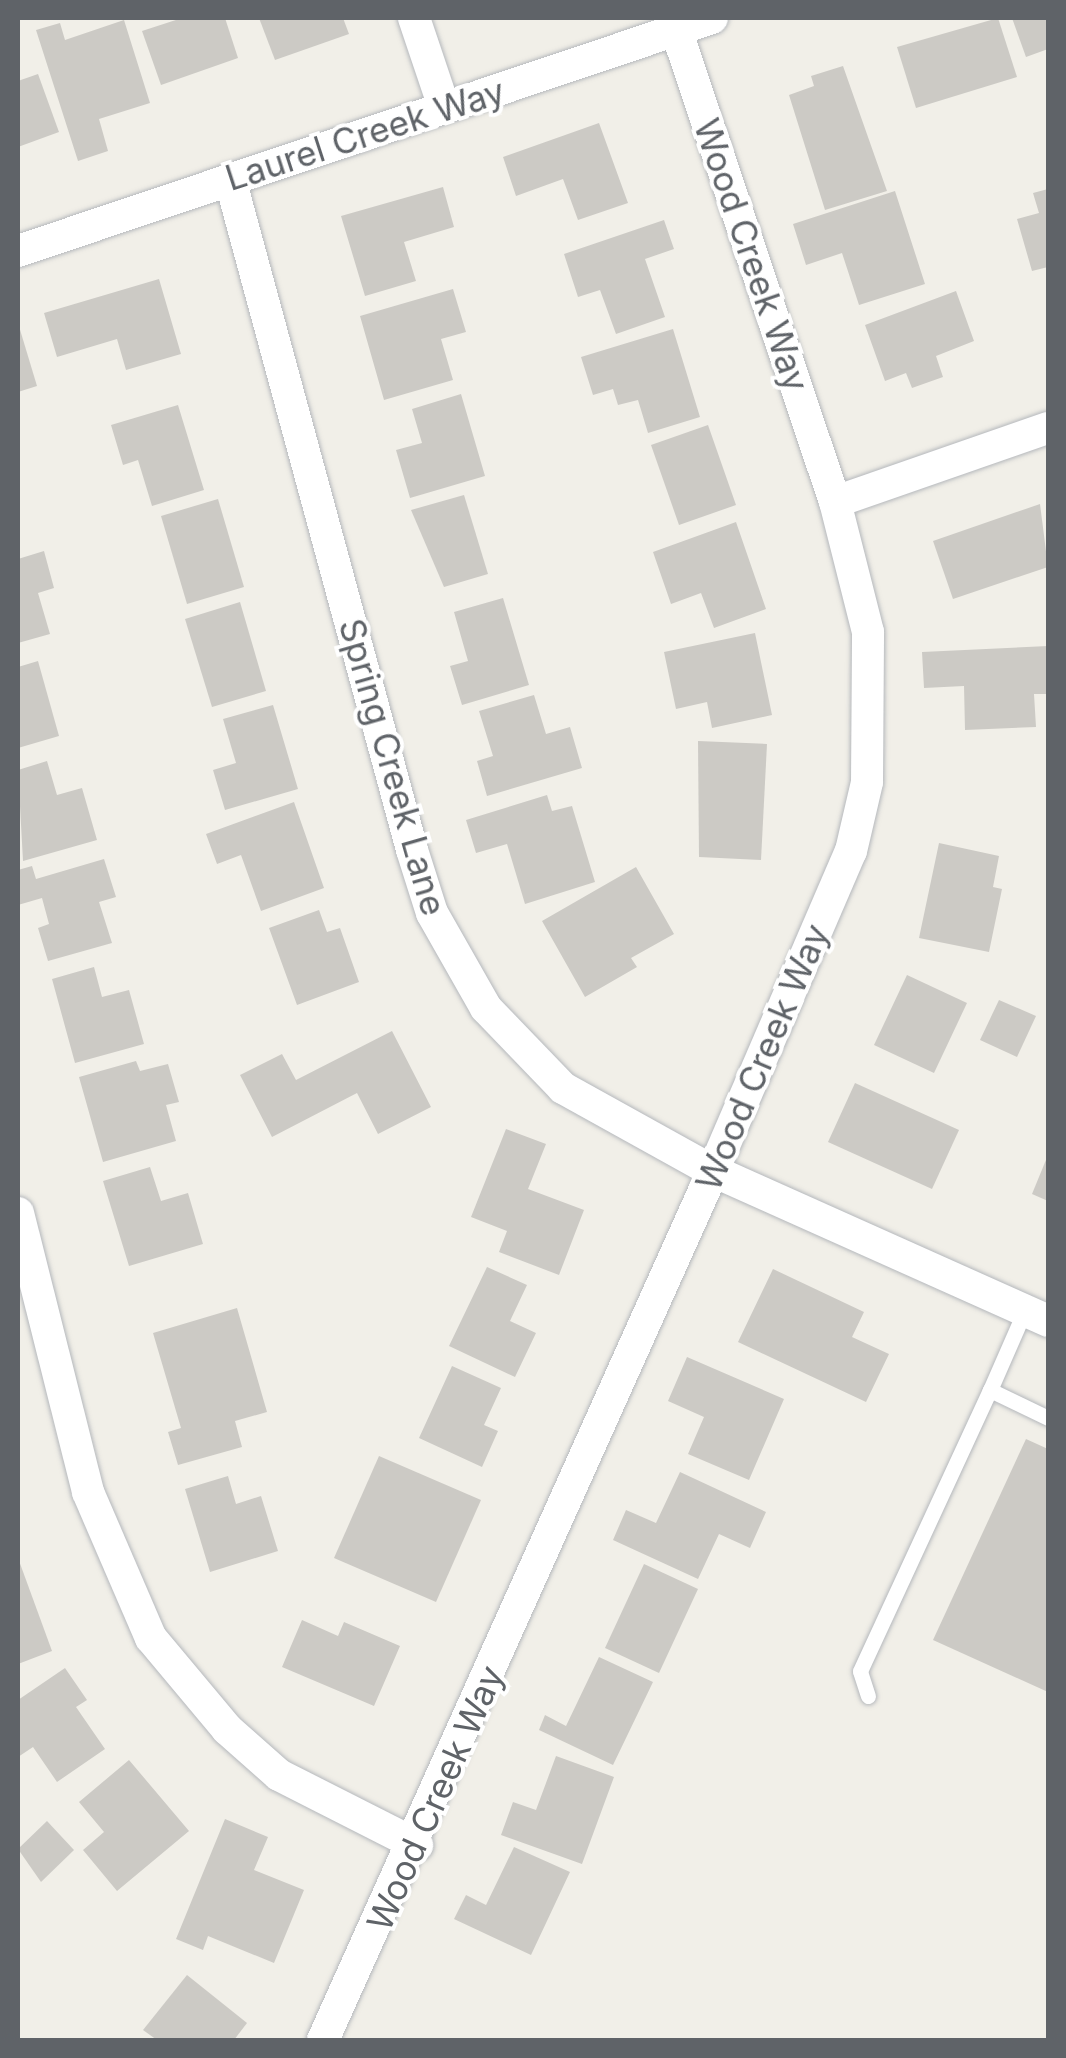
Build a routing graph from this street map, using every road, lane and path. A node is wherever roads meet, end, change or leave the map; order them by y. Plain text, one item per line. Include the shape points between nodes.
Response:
1 (414, 18) edge
2 (712, 18) edge
3 (676, 30) junction
4 (444, 107) junction
5 (230, 179) junction
6 (18, 251) edge
7 (1048, 428) edge
8 (836, 502) junction
9 (713, 1172) junction
10 (18, 1213) edge
11 (1037, 1316) edge
12 (990, 1390) junction
13 (1048, 1418) edge
14 (868, 1696) dead end
15 (417, 1845) junction
16 (323, 2040) edge

1 - 4 street
2 - 3 street, Laurel Creek Way
3 - 4 street, Laurel Creek Way
3 - 8 street, Wood Creek Way
4 - 5 street, Laurel Creek Way
5 - 6 street, Laurel Creek Way
5 - 9 street, Spring Creek Lane via 432,912 486,1008 562,1088
7 - 8 street
8 - 9 street, Wood Creek Way via 868,632 867,782 851,851
9 - 11 street, Spring Creek Lane
9 - 15 street, Wood Creek Way
10 - 15 street via 88,1492 152,1638 227,1729 280,1775
11 - 12 lane
12 - 13 lane
12 - 14 lane via 860,1670
15 - 16 street, Wood Creek Way

